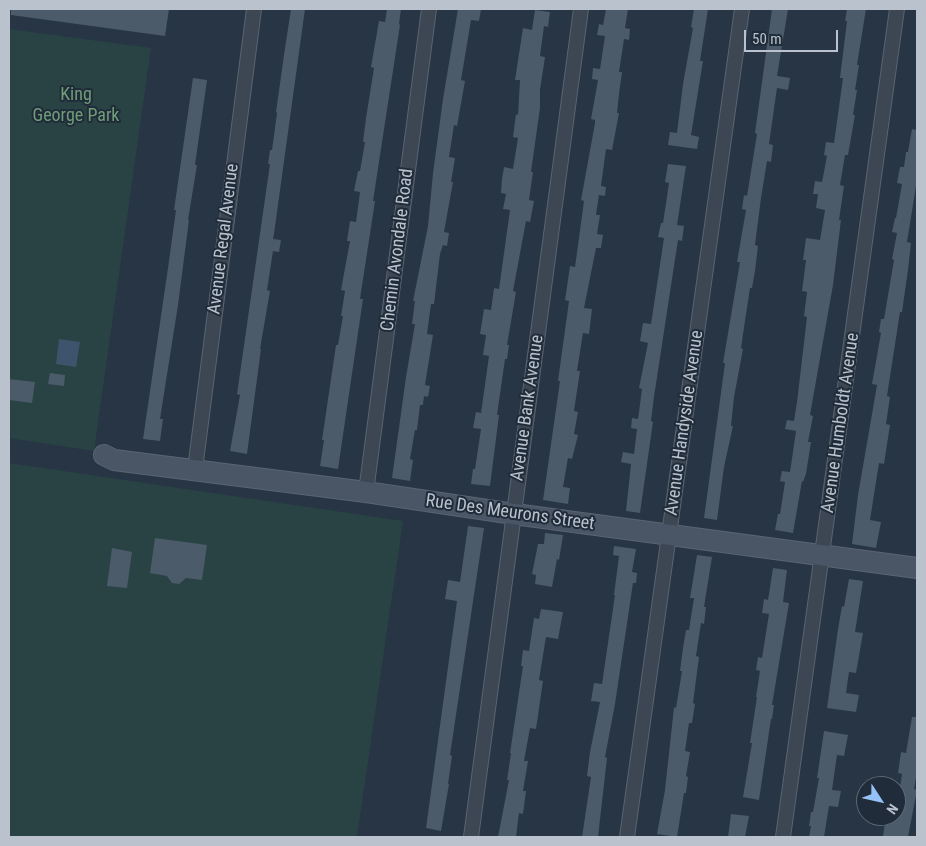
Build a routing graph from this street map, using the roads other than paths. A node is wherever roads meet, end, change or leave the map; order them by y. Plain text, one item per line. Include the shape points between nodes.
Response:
1 (254, 9) edge
2 (429, 9) edge
3 (581, 9) edge
4 (742, 9) edge
5 (897, 9) edge
6 (104, 455) dead end
7 (195, 469) junction
8 (366, 492) junction
9 (514, 514) junction
10 (670, 534) junction
11 (823, 556) junction
12 (917, 568) edge
13 (471, 837) edge
14 (627, 837) edge
15 (783, 837) edge

1 - 7 street, Avenue Regal Avenue
2 - 8 street, Chemin Avondale Road
3 - 9 street, Avenue Bank Avenue
4 - 10 street, Avenue Handyside Avenue
5 - 11 street, Avenue Humboldt Avenue
6 - 7 street, Rue Des Meurons Street via 114,460
7 - 8 street, Rue Des Meurons Street
8 - 9 street, Rue Des Meurons Street
9 - 10 street, Rue Des Meurons Street
9 - 13 street, Avenue Bank Avenue
10 - 11 street, Rue Des Meurons Street
10 - 14 street, Avenue Handyside Avenue
11 - 12 street, Rue Des Meurons Street
11 - 15 street, Avenue Humboldt Avenue

